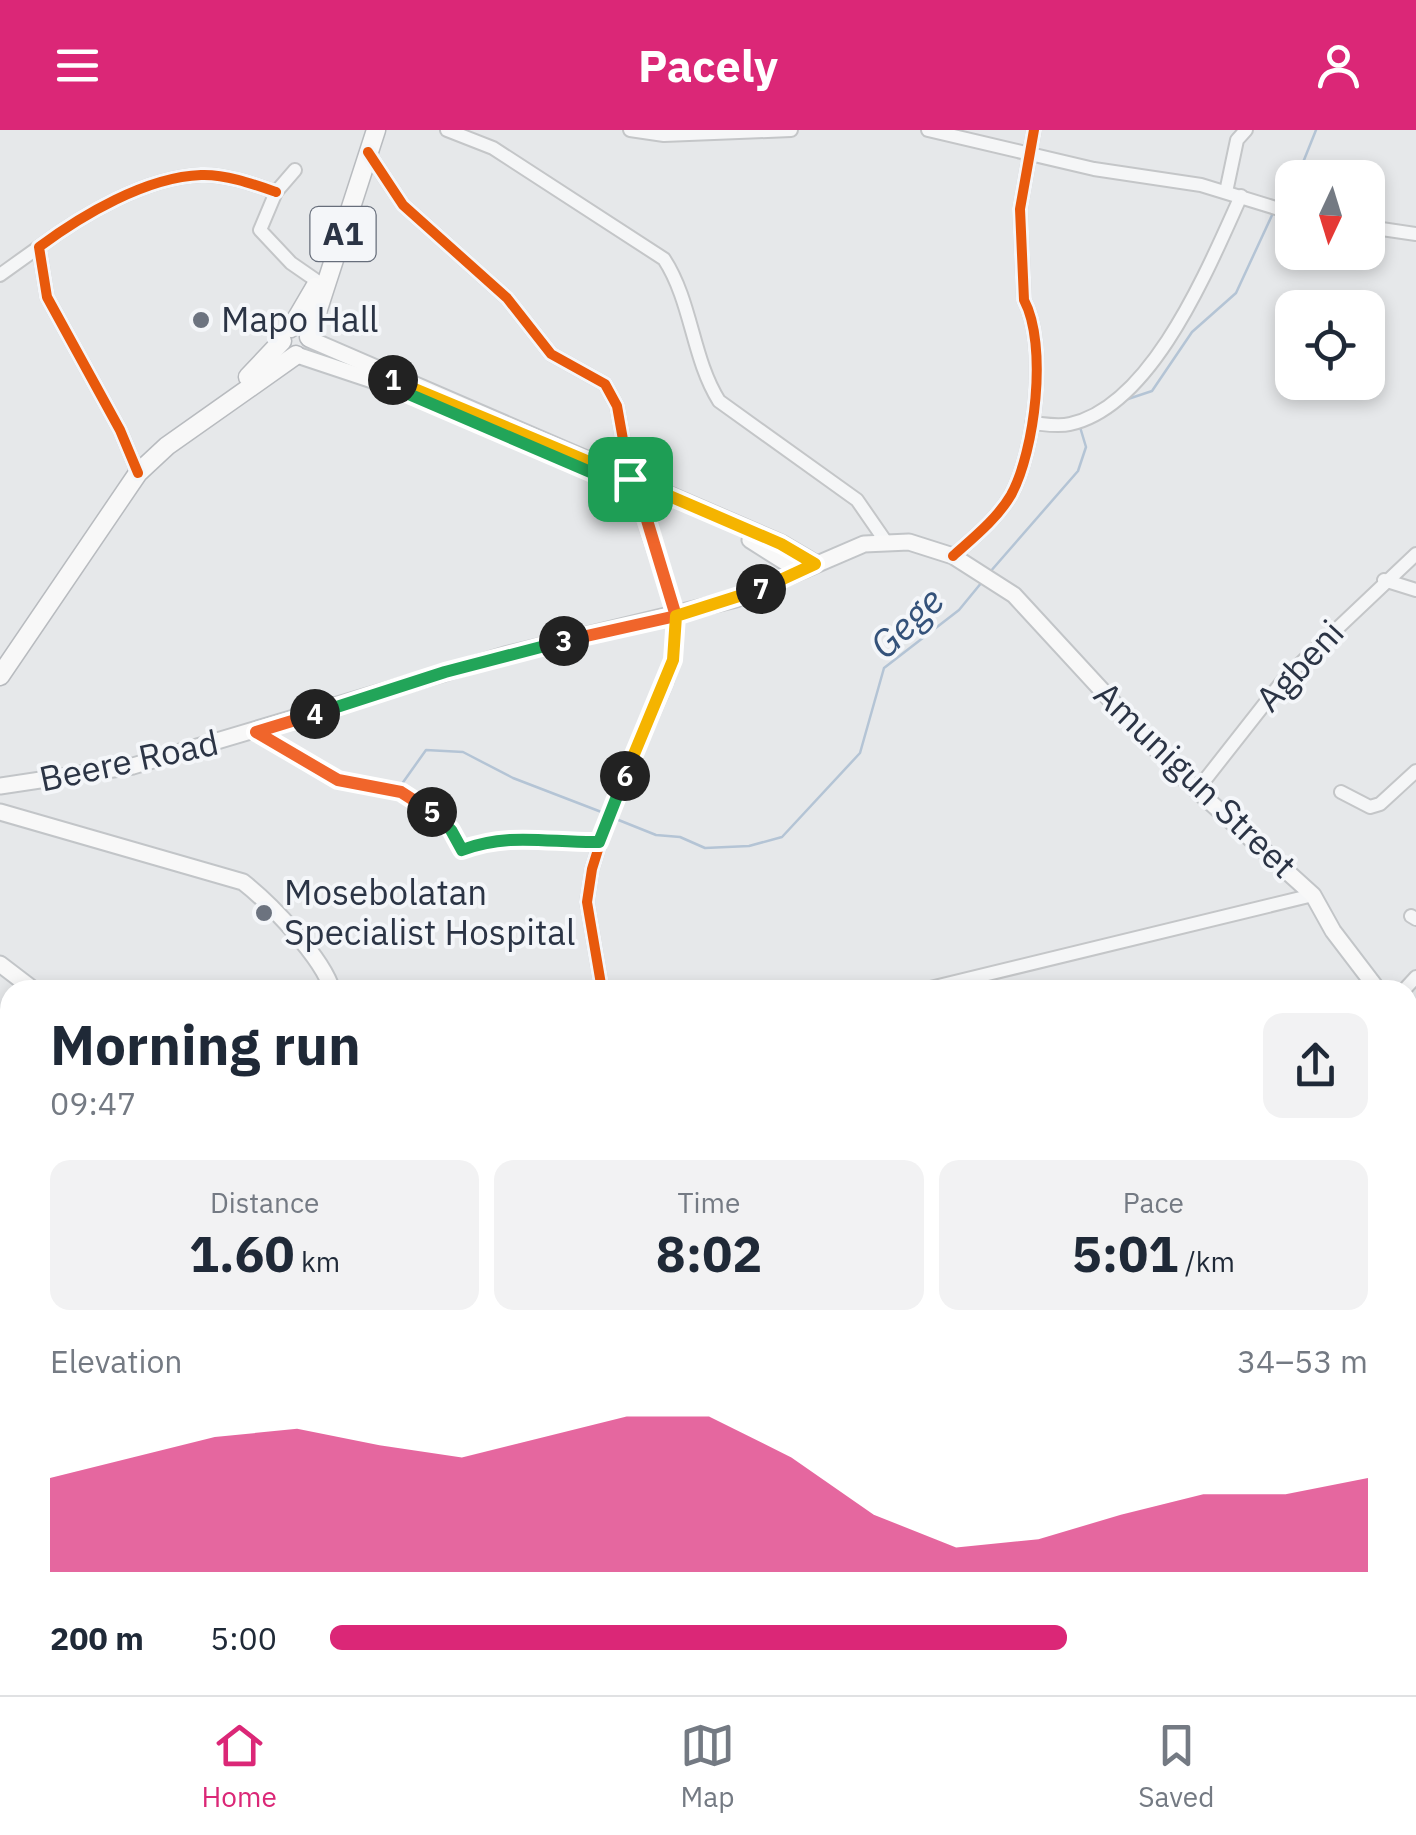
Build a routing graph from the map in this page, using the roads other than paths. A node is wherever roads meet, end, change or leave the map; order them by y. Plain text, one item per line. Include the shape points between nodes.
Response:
1 (368, 130) edge
2 (376, 130) edge
3 (447, 130) edge
4 (490, 130) edge
5 (630, 130) edge
6 (791, 130) edge
7 (928, 130) edge
8 (1034, 130) edge
9 (1246, 130) edge
10 (493, 148) junction
11 (368, 152) junction
12 (1031, 156) junction
13 (295, 170) dead end
14 (276, 192) junction
15 (1226, 192) junction
16 (1241, 196) junction
17 (1275, 208) edge
18 (1385, 229) edge
19 (1416, 234) edge
20 (39, 246) junction
21 (0, 275) edge
22 (317, 281) junction
23 (298, 336) junction
24 (296, 355) junction
25 (392, 382) junction
26 (1032, 423) junction
27 (135, 468) junction
28 (633, 485) junction
29 (886, 542) junction
30 (1416, 554) edge
31 (953, 556) junction
32 (815, 564) junction
33 (799, 571) junction
34 (1384, 580) junction
35 (997, 584) joint
36 (1416, 590) edge
37 (676, 616) junction
38 (24, 635) junction
39 (0, 662) edge
40 (0, 676) edge
41 (256, 732) junction
42 (1416, 771) edge
43 (0, 786) edge
44 (1198, 790) junction
45 (1341, 792) dead end
46 (0, 812) edge
47 (600, 838) junction
48 (1313, 895) junction
49 (328, 980) edge
50 (600, 980) edge
51 (970, 980) edge
52 (1370, 980) edge

1 - 22 highway, A1
2 - 11 highway, A1
3 - 10 street
4 - 10 street
5 - 6 street
7 - 12 street
8 - 12 street
9 - 15 street via 1237,140
10 - 29 street via 664,259 718,402 857,500
11 - 23 highway, A1
11 - 28 street via 403,205 506,298 552,354 605,384 617,406
12 - 15 street
12 - 26 street via 1020,210 1024,300 1036,366
13 - 14 street
14 - 20 street via 220,176 172,179 91,214
14 - 22 street via 260,230
15 - 16 street
16 - 17 street
16 - 26 street via 1186,308 1134,384 1079,422
18 - 19 street
20 - 21 street
20 - 27 street via 47,297
22 - 23 highway, A1
23 - 24 highway via 287,352
23 - 25 main road
23 - 27 highway, A1 via 164,434
24 - 25 main road
24 - 27 highway, A1
25 - 28 main road
26 - 31 street via 1010,498
27 - 38 highway, A1
28 - 32 main road
28 - 33 main road
28 - 37 street
29 - 31 main road, Beere Road
29 - 32 main road, Beere Road
30 - 34 street, Agbeni
31 - 35 main road, Beere Road
32 - 33 main road, Beere Road
33 - 37 main road, Beere Road
34 - 36 street
34 - 44 street, Agbeni via 1284,678
35 - 44 main road, Amunigun Street
37 - 41 main road, Beere Road via 505,655
37 - 47 street via 666,684
38 - 39 highway, A1
38 - 40 highway, A1
41 - 43 main road, Beere Road via 133,766
41 - 47 street via 338,780 417,800 443,820 462,850 530,836 557,842
42 - 45 street via 1370,807
44 - 48 main road, Amunigun Street
46 - 49 main road via 243,882 274,908
47 - 50 street via 587,902
48 - 51 street
48 - 52 main road, Amunigun Street

